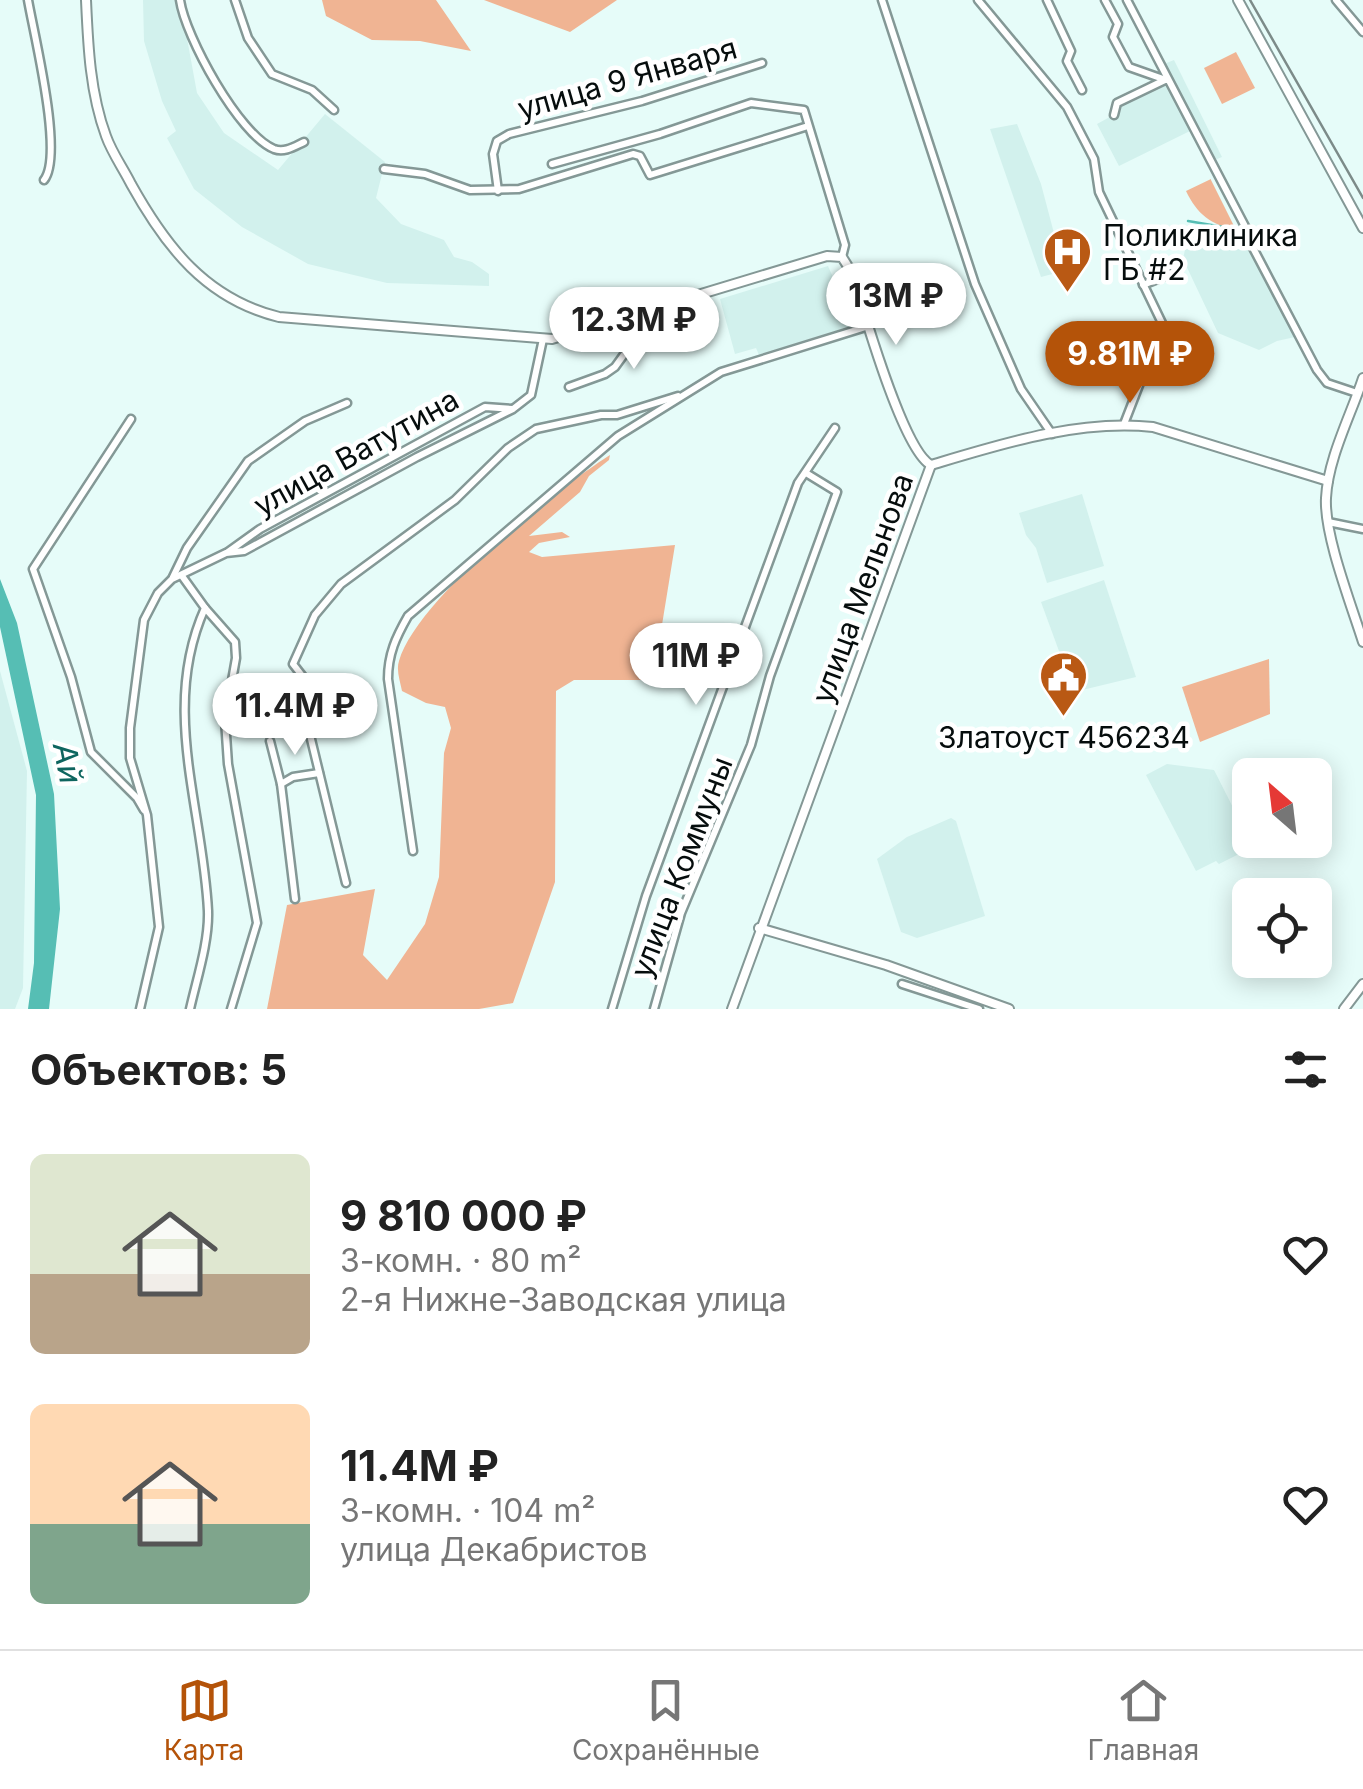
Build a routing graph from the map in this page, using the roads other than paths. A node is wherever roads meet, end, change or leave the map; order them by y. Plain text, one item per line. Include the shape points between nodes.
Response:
1 (28, 0) edge
2 (86, 0) edge
3 (180, 0) edge
4 (235, 0) edge
5 (882, 0) edge
6 (978, 0) edge
7 (1047, 0) edge
8 (1105, 0) edge
9 (1127, 0) edge
10 (1238, 0) edge
11 (1336, 0) edge
12 (1363, 32) edge
13 (762, 63) dead end
14 (1167, 80) junction
15 (1082, 90) dead end
16 (334, 110) dead end
17 (1114, 115) dead end
18 (808, 126) junction
19 (304, 142) dead end
20 (552, 164) dead end
21 (384, 169) dead end
22 (44, 180) dead end
23 (498, 190) junction
24 (1363, 228) edge
25 (842, 257) junction
26 (1173, 272) dead end
27 (1142, 285) junction
28 (657, 309) junction
29 (869, 326) junction
30 (544, 339) junction
31 (1361, 385) edge
32 (569, 387) dead end
33 (692, 392) junction
34 (347, 403) dead end
35 (513, 409) junction
36 (131, 419) dead end
37 (1124, 424) junction
38 (835, 428) dead end
39 (1052, 434) junction
40 (930, 465) junction
41 (806, 473) junction
42 (1328, 481) junction
43 (1328, 522) junction
44 (1363, 529) edge
45 (226, 553) junction
46 (182, 576) junction
47 (172, 579) junction
48 (205, 608) junction
49 (1363, 642) edge
50 (270, 741) dead end
51 (319, 773) junction
52 (281, 784) junction
53 (147, 815) junction
54 (413, 851) dead end
55 (346, 883) dead end
56 (295, 899) dead end
57 (759, 928) junction
58 (902, 984) dead end
59 (1363, 984) edge
60 (140, 1009) edge
61 (190, 1009) edge
62 (232, 1009) edge
63 (612, 1009) edge
64 (654, 1009) edge
65 (732, 1009) edge
66 (979, 1009) edge
67 (1009, 1009) edge
68 (1344, 1009) edge

1 - 22 street via 48,110 51,166
2 - 30 main road via 90,67 110,145 168,244 224,296 280,318
3 - 19 street via 216,88 258,138 285,150
4 - 16 street via 248,38 272,74 312,90
5 - 39 street via 975,284 1021,390
6 - 27 street via 1068,107
7 - 15 street
8 - 14 street via 1128,67
9 - 14 street
10 - 24 main road
11 - 12 street
13 - 23 street, улица 9 Января via 509,134 493,154
14 - 17 street via 1117,104
14 - 31 street via 1305,350 1327,383
18 - 20 street via 804,110 751,103
18 - 23 street via 650,175 633,154 519,190
18 - 25 street via 846,244
21 - 23 street via 470,190
25 - 28 main road via 826,256
25 - 29 main road
26 - 27 street
27 - 37 street via 1174,348 1144,370
28 - 30 main road
28 - 32 street via 616,367
29 - 33 street via 721,372
29 - 40 main road via 913,448
30 - 35 street via 531,395
31 - 42 main road
33 - 51 street via 617,415 536,429 455,500 341,584 316,615 293,664 307,682
33 - 54 street via 618,436 408,616 388,660 388,679
34 - 47 street via 248,461
35 - 45 street, улица Ватутина via 244,552
35 - 45 street, улица Ватутина via 485,407
36 - 53 street via 33,569 90,752
37 - 39 main road
37 - 42 main road
38 - 41 street
39 - 40 main road
40 - 57 main road, улица Мельнова
41 - 63 street via 646,896
41 - 64 street, улица Коммуны via 837,492 751,745 681,913
42 - 43 main road
43 - 44 street
43 - 49 main road
45 - 46 street, улица Ватутина
46 - 47 street, улица Ватутина
46 - 48 street
47 - 53 street via 144,620 130,728 130,758
48 - 61 street via 187,658 184,692 185,749 208,916
48 - 62 street via 234,642 225,720 228,764 256,923
50 - 52 street
51 - 52 street
51 - 55 street
52 - 56 street
53 - 60 street via 159,928
57 - 65 main road, улица Мельнова
57 - 67 main road
58 - 66 street
59 - 68 main road

